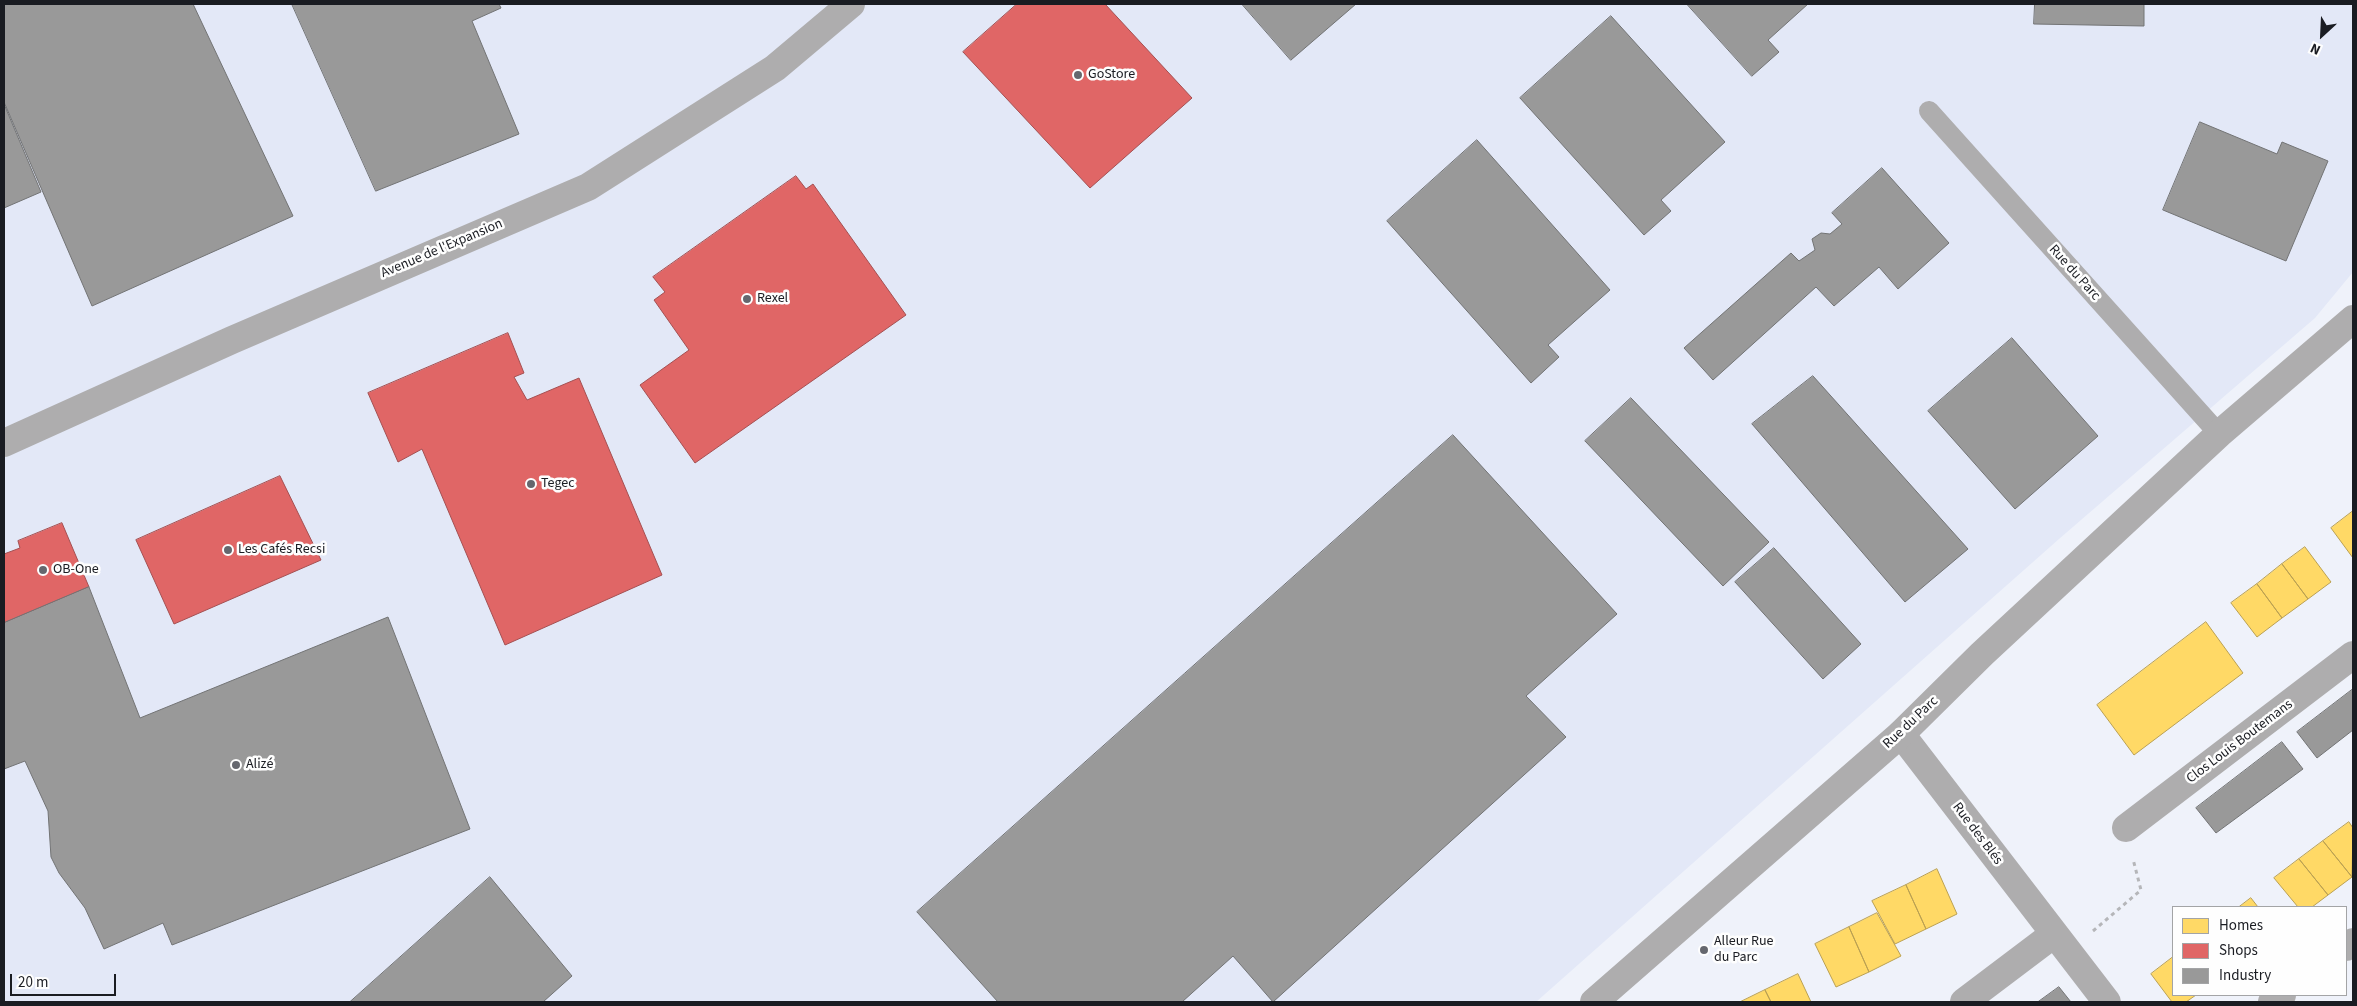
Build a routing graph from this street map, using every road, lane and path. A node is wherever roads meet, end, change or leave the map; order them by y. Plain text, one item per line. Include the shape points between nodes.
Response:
1 (851, 4) edge
2 (1929, 111) dead end
3 (2353, 319) edge
4 (2219, 434) junction
5 (4, 443) edge
6 (2353, 655) edge
7 (1901, 734) junction
8 (2126, 828) joint
9 (2061, 943) junction
10 (1594, 1002) edge
11 (1964, 1002) edge
12 (2107, 1002) edge

1 - 5 street, Avenue de l'Expansion via 775,68 588,187 232,340
2 - 4 lane, Rue du Parc
3 - 4 street, Rue du Parc
4 - 7 street, Rue du Parc via 1982,654
6 - 8 street, Clos Louis Boutemans
7 - 9 street, Rue des Blés
7 - 10 street, Rue du Parc
8 - 9 path via 2140,890
9 - 11 street
9 - 12 street, Rue des Blés

